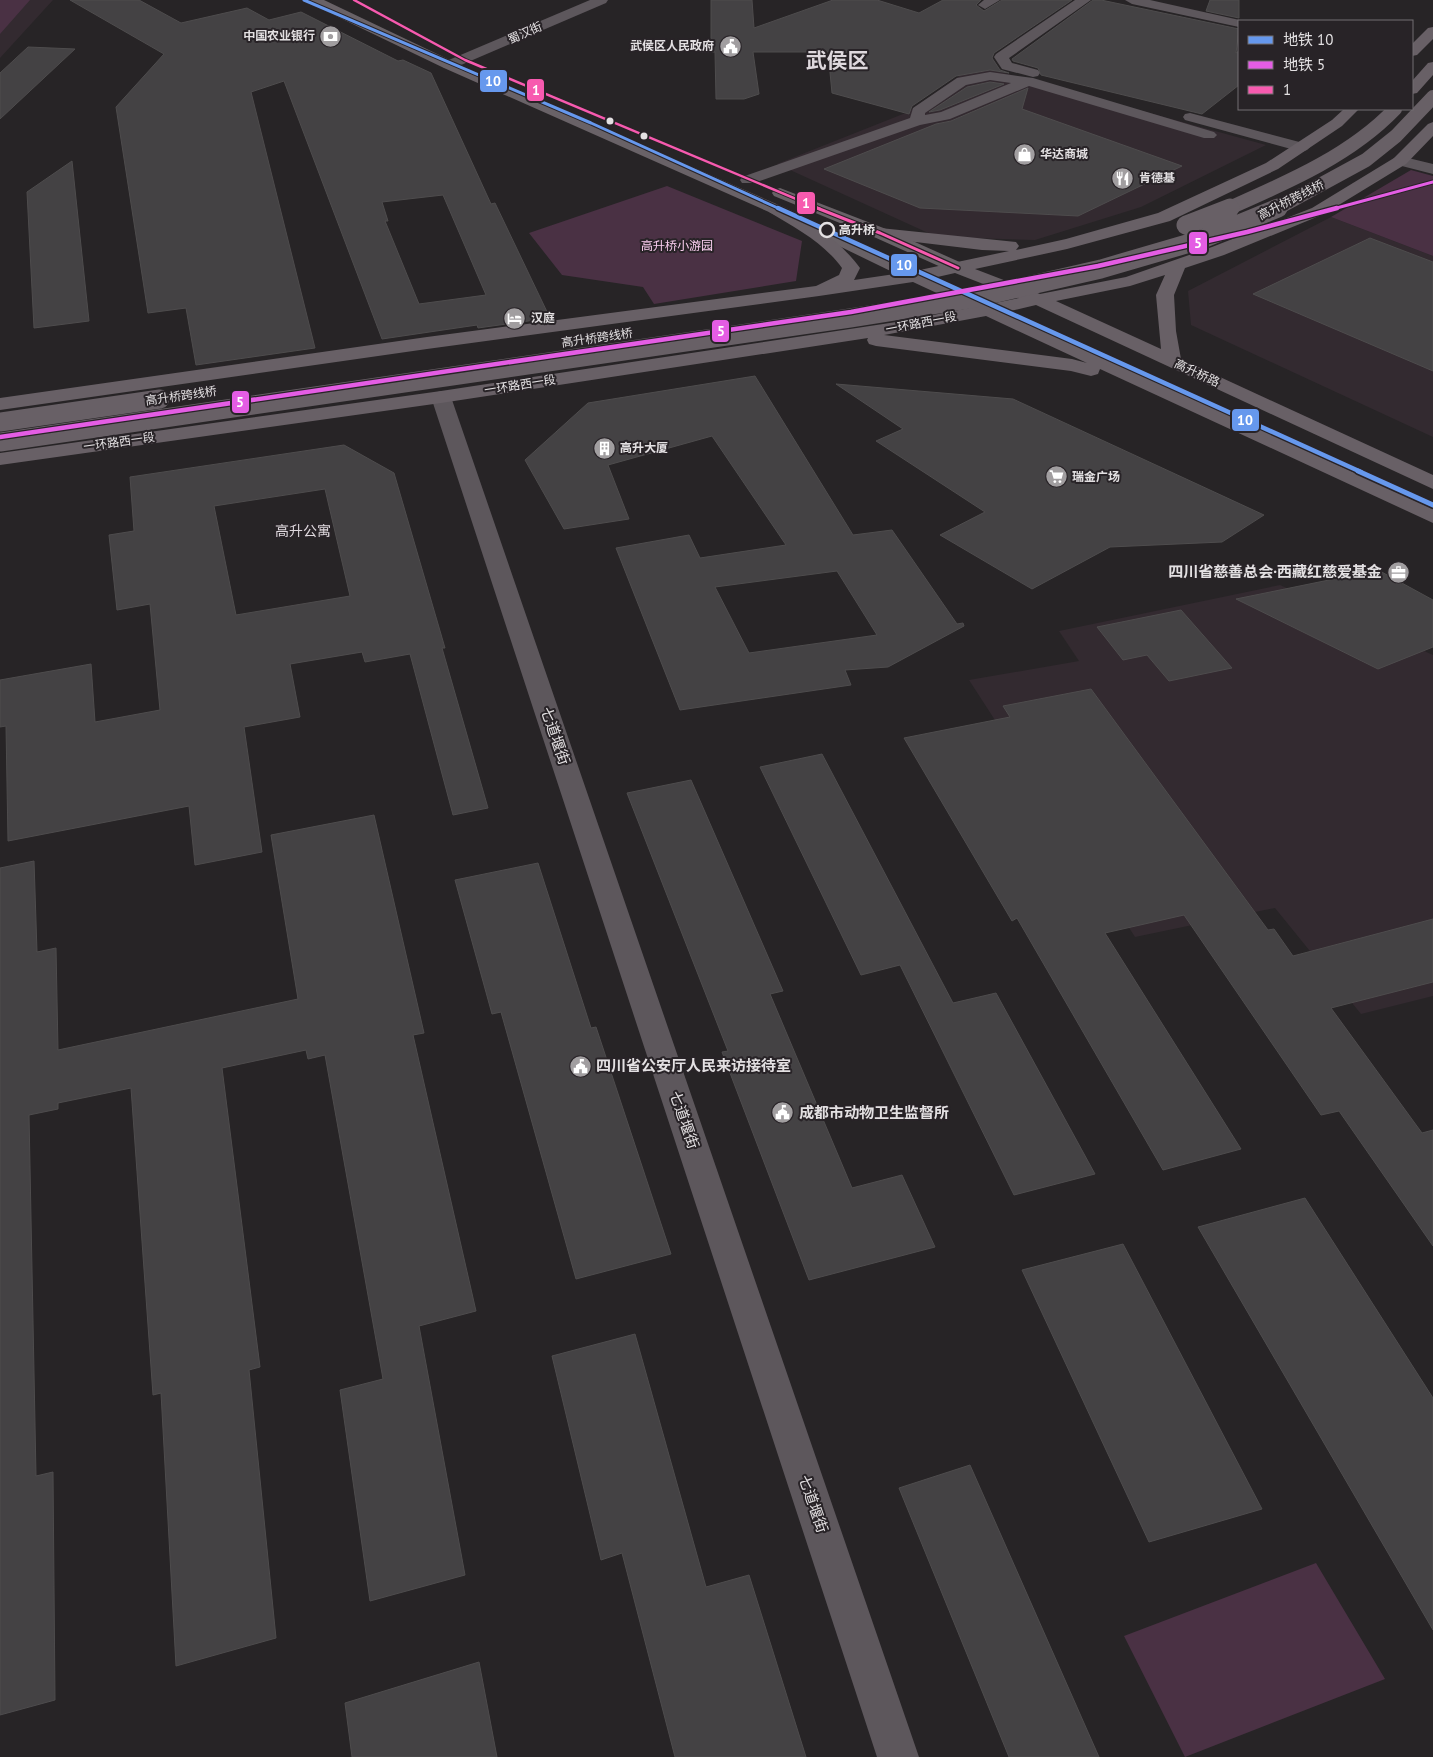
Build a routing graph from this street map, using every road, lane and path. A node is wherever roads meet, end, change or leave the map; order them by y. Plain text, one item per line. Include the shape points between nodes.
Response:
1 (314, 0) edge
2 (354, 0) edge
3 (601, 0) edge
4 (1084, 0) edge
5 (1132, 0) edge
6 (1163, 0) edge
7 (1173, 0) edge
8 (1238, 23) edge
9 (1433, 31) edge
10 (1413, 51) edge
11 (465, 60) junction
12 (449, 65) junction
13 (1433, 66) edge
14 (1028, 81) junction
15 (1413, 89) edge
16 (1433, 97) edge
17 (1351, 110) edge
18 (1394, 110) edge
19 (917, 121) junction
20 (1433, 127) edge
21 (1208, 135) dead end
22 (1302, 147) junction
23 (1400, 161) junction
24 (1433, 169) edge
25 (748, 180) junction
26 (775, 209) junction
27 (880, 233) junction
28 (1067, 244) junction
29 (1178, 265) junction
30 (958, 268) junction
31 (915, 276) junction
32 (819, 291) junction
33 (1039, 300) junction
34 (985, 310) junction
35 (847, 336) junction
36 (1172, 362) junction
37 (1145, 383) junction
38 (441, 397) junction
39 (0, 404) edge
40 (0, 422) edge
41 (0, 442) edge
42 (0, 459) edge
43 (1433, 483) edge
44 (1433, 517) edge
45 (898, 1757) edge

1 - 12 main road
2 - 11 main road
3 - 11 street, 蜀汉街
4 - 22 street via 1001,57 1007,66
5 - 8 street
6 - 7 street
9 - 10 main road
11 - 12 street, 蜀汉街
11 - 25 main road
12 - 26 main road
13 - 15 main road
14 - 19 street via 945,116
14 - 19 street via 990,76 962,82 918,111
14 - 21 street
16 - 41 main road, 高升桥跨线桥, bridge via 1396,136 1366,160 1274,210 1200,240 1101,269 974,298 850,318
17 - 22 main road
18 - 40 main road, 高升桥跨线桥, bridge via 1341,154 1253,198 1213,216 1083,258 953,287 795,313
19 - 25 street
20 - 23 main road, 一环路西一段
22 - 28 main road via 1272,166 1164,217
23 - 24 street
23 - 29 main road, 一环路西一段 via 1318,211
25 - 27 main road
26 - 31 main road
26 - 32 main road via 820,236 842,255 850,268 847,278
27 - 28 main road via 982,245
27 - 30 main road
28 - 30 main road
29 - 33 main road, 一环路西一段 via 1130,281
29 - 36 main road via 1165,295 1166,331
30 - 31 main road
30 - 33 main road, 高升桥路
31 - 32 main road
31 - 34 main road
32 - 39 main road
33 - 34 main road, 一环路西一段
33 - 36 main road, 高升桥路
34 - 35 main road, 一环路西一段
34 - 37 main road
35 - 37 main road via 1072,365
35 - 38 main road, 一环路西一段
36 - 43 main road, 高升桥路
37 - 44 main road
38 - 42 main road, 一环路西一段
38 - 45 street, 七道堰街

